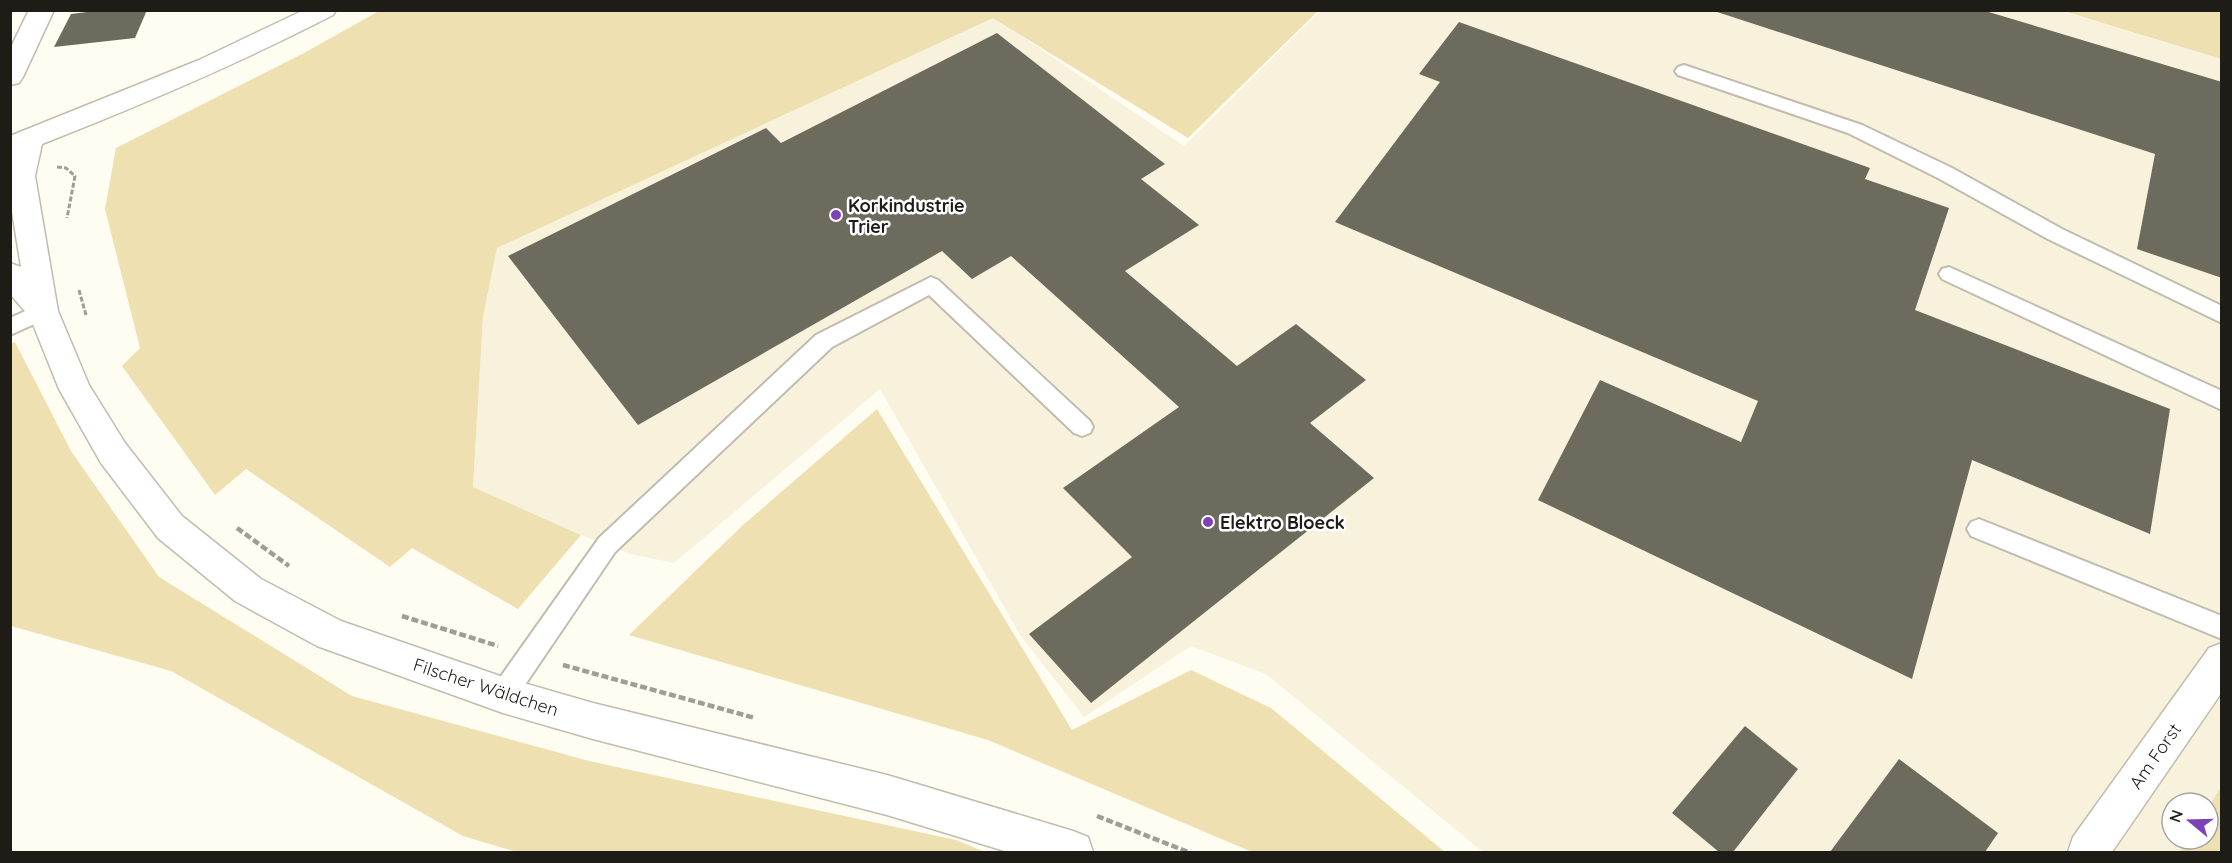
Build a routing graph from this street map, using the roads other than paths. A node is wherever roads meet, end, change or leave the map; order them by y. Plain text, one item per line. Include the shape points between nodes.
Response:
1 (42, 10) edge
2 (324, 10) edge
3 (1684, 72) dead end
4 (10, 77) edge
5 (20, 143) edge
6 (16, 173) edge
7 (10, 274) edge
8 (1949, 274) dead end
9 (2222, 315) edge
10 (27, 319) edge
11 (2222, 401) edge
12 (1082, 428) dead end
13 (1978, 529) dead end
14 (2222, 628) edge
15 (2222, 660) edge
16 (503, 695) junction
17 (1073, 852) edge
18 (2088, 852) edge

1 - 4 main road
2 - 5 main road via 246,49
3 - 9 lane via 1855,129 2055,234
5 - 6 main road
6 - 10 main road
7 - 10 main road
8 - 11 lane
10 - 16 main road, Filscher Wäldchen via 113,453 170,527 248,590 330,634
12 - 16 lane via 931,285 824,341 607,545
13 - 14 lane
15 - 18 main road, Am Forst
16 - 17 main road, Filscher Wäldchen via 887,795

